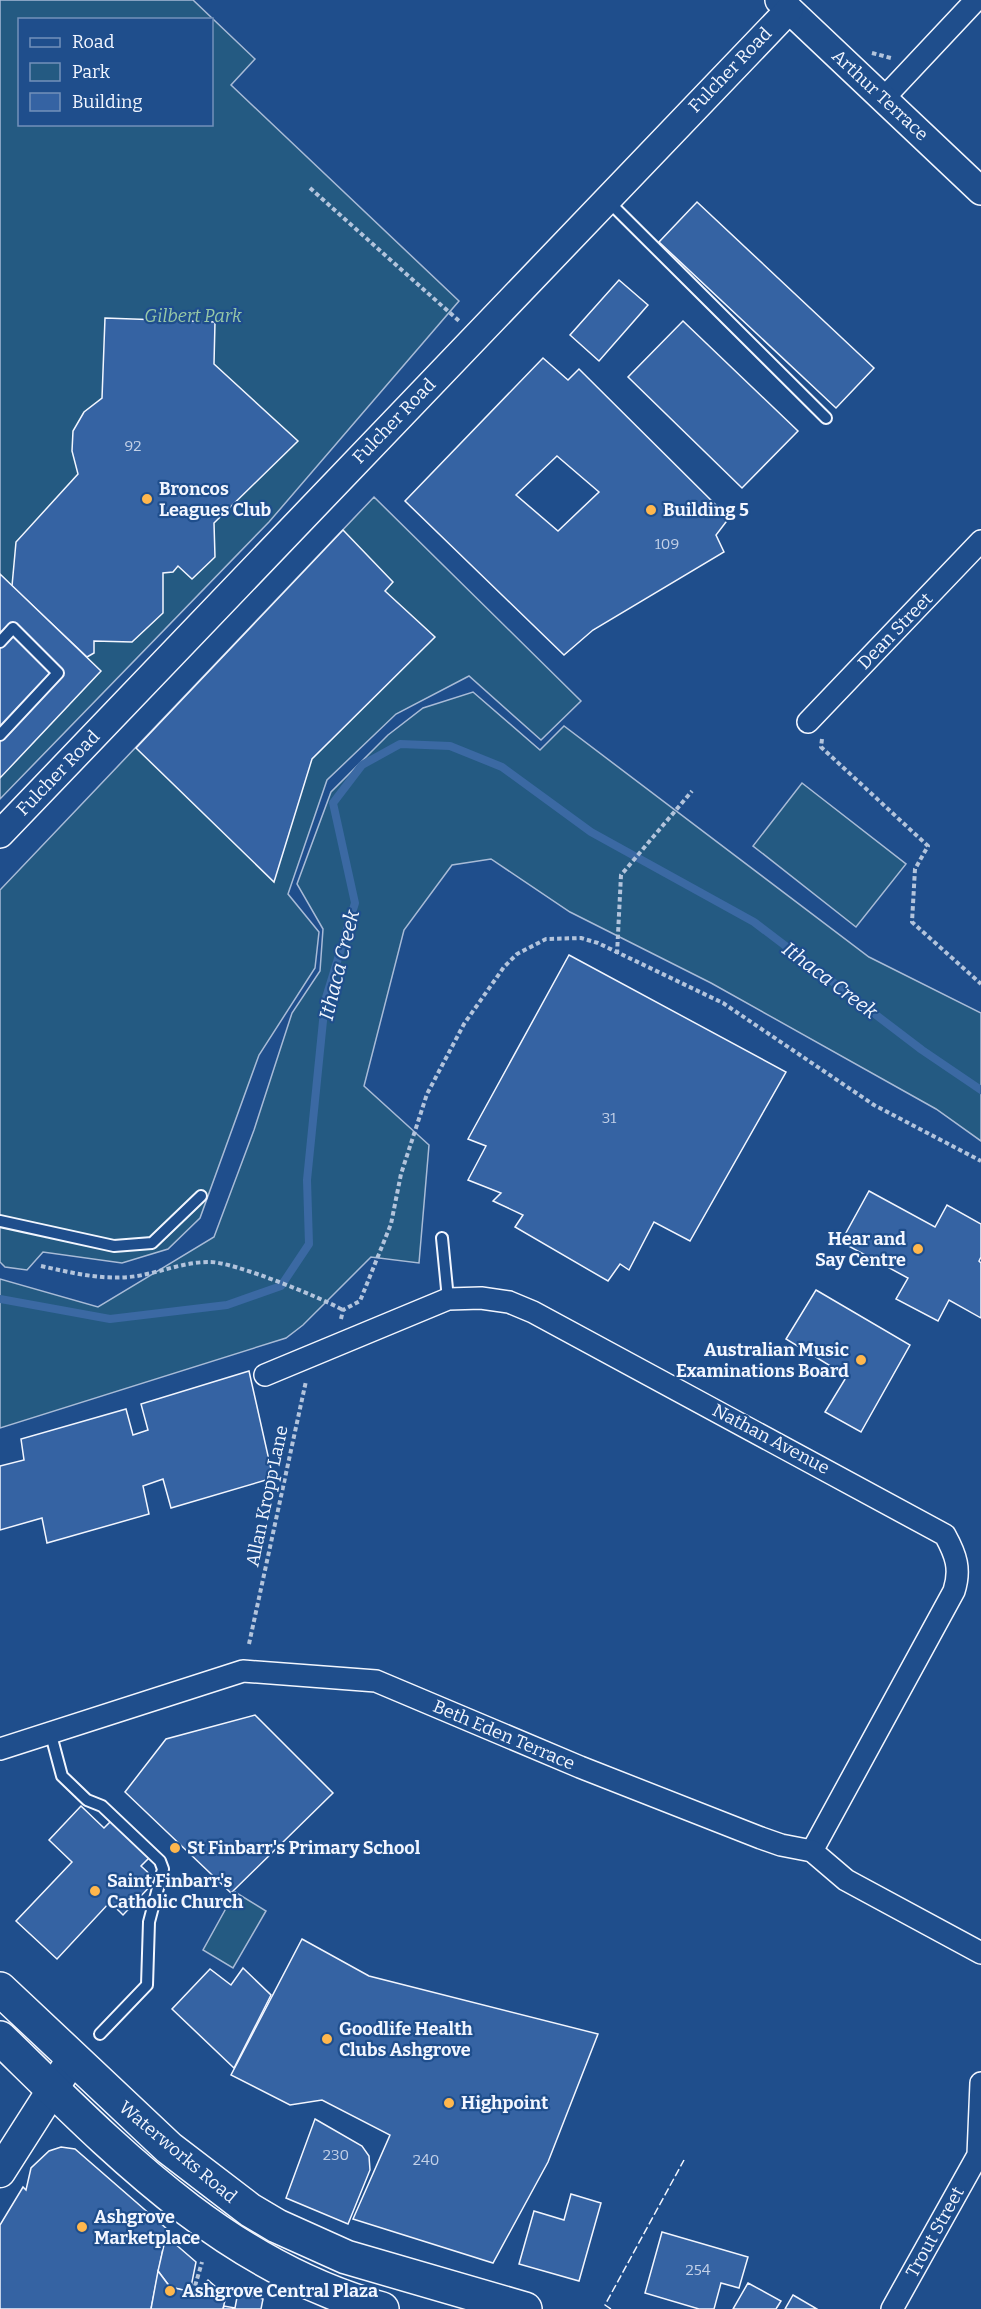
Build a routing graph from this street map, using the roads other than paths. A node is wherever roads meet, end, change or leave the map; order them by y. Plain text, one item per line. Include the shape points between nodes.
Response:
1 (976, 0) edge
2 (784, 5) edge
3 (884, 99) junction
4 (981, 191) edge
5 (605, 199) junction
6 (826, 418) dead end
7 (981, 541) edge
8 (0, 642) edge
9 (808, 722) road end
10 (0, 735) edge
11 (0, 834) edge
12 (201, 1196) dead end
13 (0, 1221) edge
14 (442, 1238) dead end
15 (448, 1299) junction
16 (265, 1375) dead end
17 (51, 1735) junction
18 (0, 1749) edge
19 (812, 1851) junction
20 (981, 1953) edge
21 (0, 1989) edge
22 (99, 2034) dead end
23 (0, 2038) edge
24 (72, 2059) junction
25 (981, 2083) edge
26 (52, 2088) junction
27 (0, 2172) edge
28 (382, 2309) edge
29 (525, 2309) edge
30 (892, 2309) edge

1 - 3 street
2 - 3 street, Arthur Terrace
2 - 5 street, Fulcher Road
3 - 4 street, Arthur Terrace
5 - 6 lane
5 - 11 street, Fulcher Road
7 - 9 street, Dean Street
8 - 10 lane via 13,628 58,673
12 - 13 lane via 152,1243 114,1246
14 - 15 lane
15 - 16 street, Nathan Avenue
15 - 19 street, Nathan Avenue via 509,1302 532,1312 945,1535 956,1555 959,1574 954,1591
17 - 18 street, Beth Eden Terrace
17 - 19 street, Beth Eden Terrace via 243,1671 376,1681 761,1838
17 - 22 lane via 62,1776 87,1800 102,1806 160,1861 163,1869 148,1922 147,1986
19 - 20 street, Beth Eden Terrace via 846,1880
21 - 24 main road, Waterworks Road
23 - 26 main road, Waterworks Road
24 - 26 main road
24 - 29 main road, Waterworks Road via 200,2175 276,2226 357,2261
25 - 30 street, Trout Street via 978,2155
26 - 27 main road
26 - 28 main road, Waterworks Road via 159,2188 236,2245 315,2286

